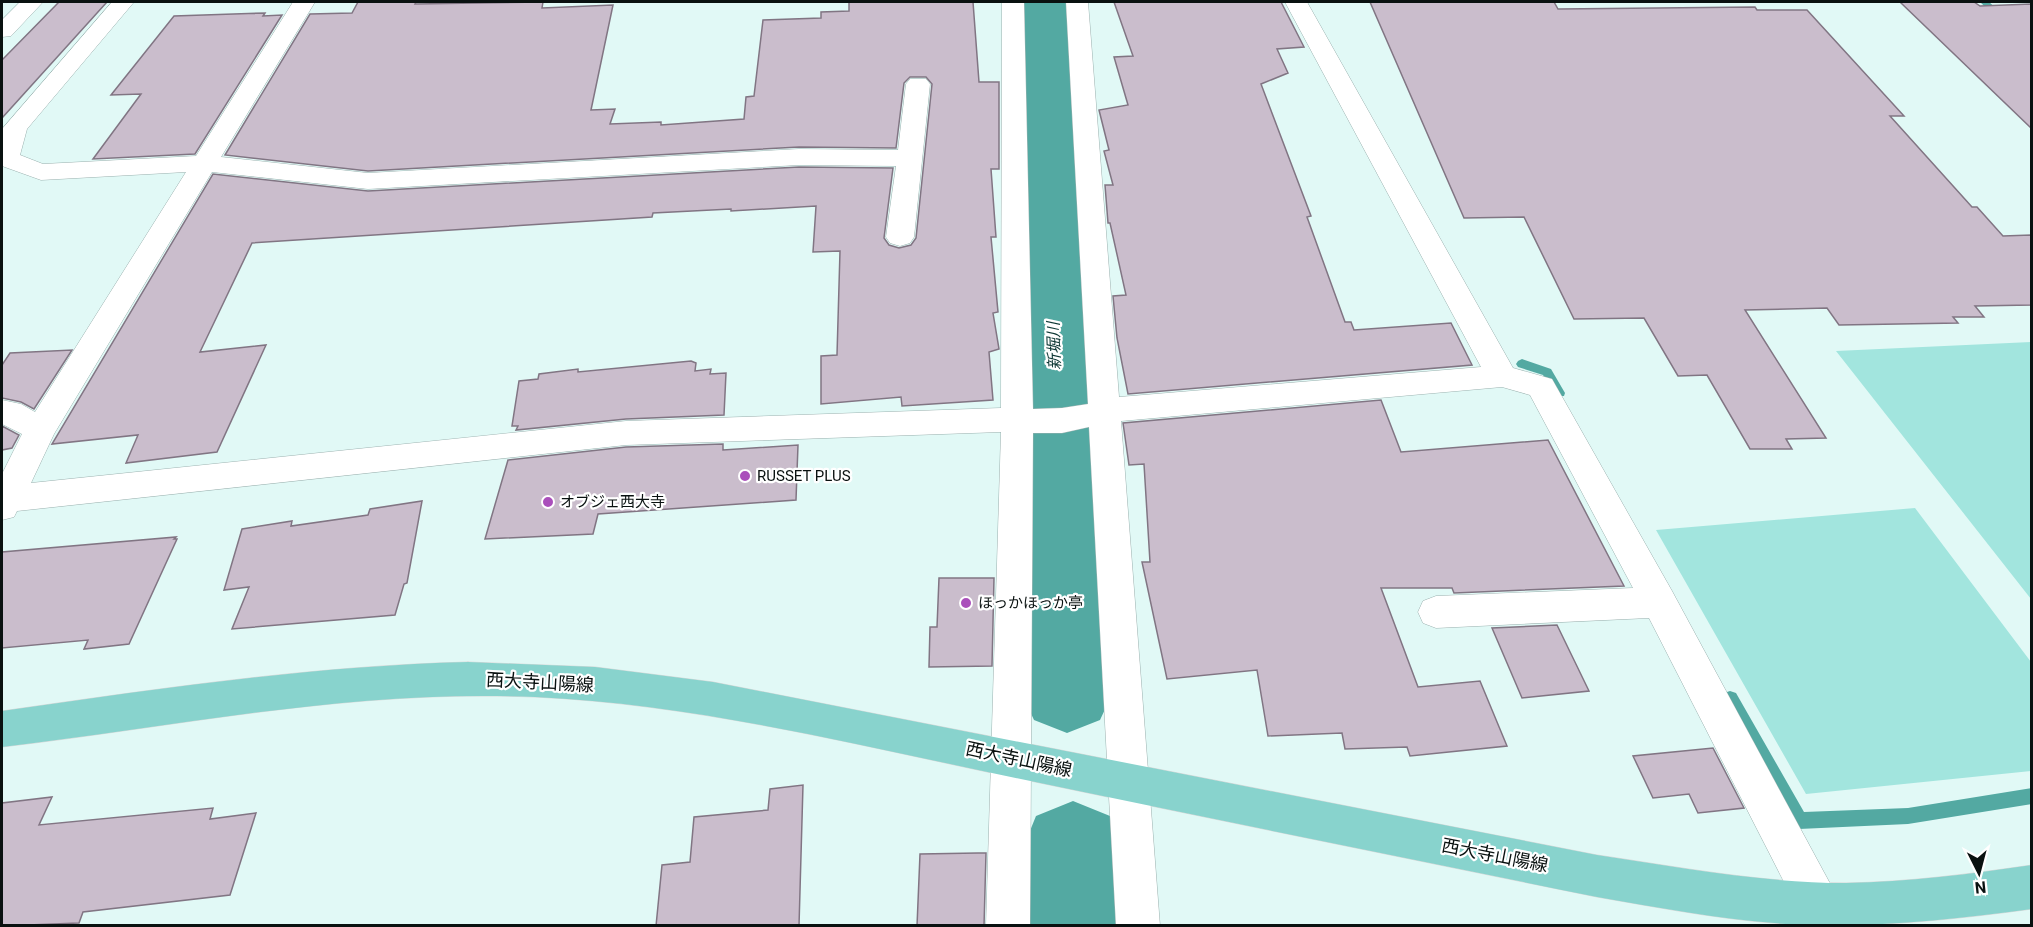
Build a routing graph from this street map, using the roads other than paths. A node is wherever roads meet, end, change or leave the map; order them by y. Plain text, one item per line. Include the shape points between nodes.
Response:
1 (32, 2) edge
2 (123, 2) edge
3 (303, 2) edge
4 (1013, 2) edge
5 (1077, 2) edge
6 (1296, 2) edge
7 (3, 31) dead end
8 (918, 84) dead end
9 (8, 129) edge
10 (909, 158) junction
11 (204, 163) junction
12 (900, 237) dead end
13 (1502, 376) junction
14 (2, 412) edge
15 (1098, 413) junction
16 (1022, 420) junction
17 (40, 430) junction
18 (4, 503) edge
19 (1659, 602) junction
20 (1436, 612) dead end
21 (2, 729) edge
22 (1010, 757) junction
23 (1127, 781) junction
24 (2031, 887) edge
25 (1818, 904) junction
26 (1008, 926) edge
27 (1138, 926) edge

1 - 7 street
2 - 9 street
3 - 11 street
4 - 16 street
5 - 15 street
6 - 13 street
8 - 10 street
9 - 11 street via 6,159 41,172
10 - 11 street via 799,157 368,181
10 - 12 street
11 - 17 street
13 - 15 street
13 - 19 street via 1541,387
14 - 17 street via 10,412
15 - 16 street
15 - 23 street
16 - 18 street via 626,433
16 - 22 street
17 - 18 street
19 - 20 street
19 - 25 street
21 - 22 main road, 西大寺山陽線 via 298,688 422,678 536,680 649,689 795,712
22 - 23 main road, 西大寺山陽線
22 - 26 street
23 - 25 main road, 西大寺山陽線 via 1597,876
23 - 27 street
24 - 25 main road, 西大寺山陽線 via 1941,900

